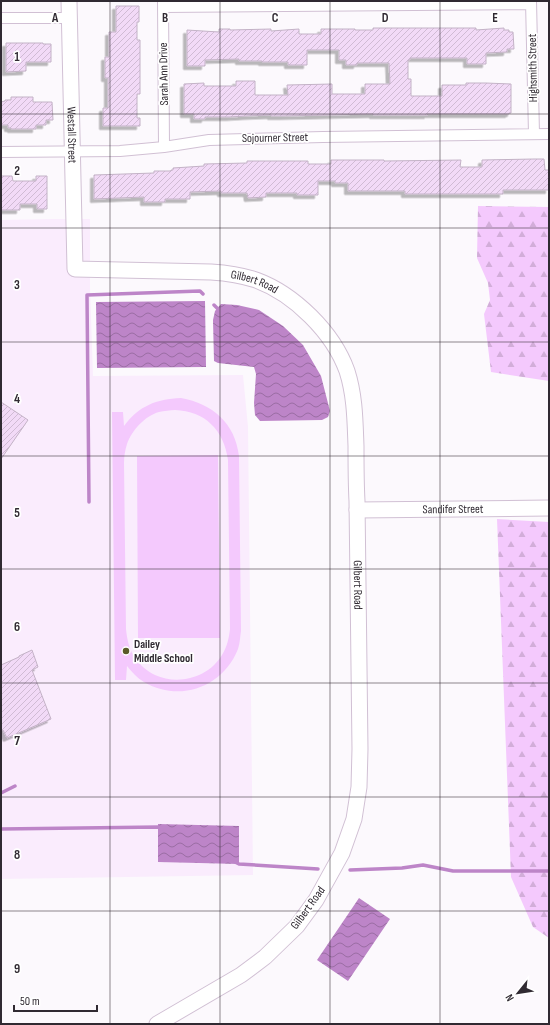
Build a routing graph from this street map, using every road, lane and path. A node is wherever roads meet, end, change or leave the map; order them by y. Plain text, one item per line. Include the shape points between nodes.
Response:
1 (69, 1) edge
2 (531, 2) edge
3 (163, 4) edge
4 (1, 18) edge
5 (69, 18) junction
6 (534, 134) junction
7 (549, 134) edge
8 (164, 147) junction
9 (72, 151) junction
10 (1, 152) edge
11 (75, 269) joint
12 (549, 508) edge
13 (357, 510) junction
14 (157, 1024) edge

1 - 5 street, Westall Street
2 - 3 street
2 - 6 street, Highsmith Street
3 - 8 street, Sarah Ann Drive
4 - 5 street
5 - 9 street, Westall Street
6 - 7 street, Sojourner Street
6 - 8 street, Sojourner Street via 209,140
8 - 9 street, Sojourner Street via 120,151
9 - 10 street, Sojourner Street
9 - 11 street, Westall Street
11 - 13 street, Gilbert Road via 225,273 268,285 300,305 328,337 347,371 354,406
12 - 13 street, Sandifer Street
13 - 14 street, Gilbert Road via 359,787 354,819 342,853 316,900 297,926 265,957 241,975

